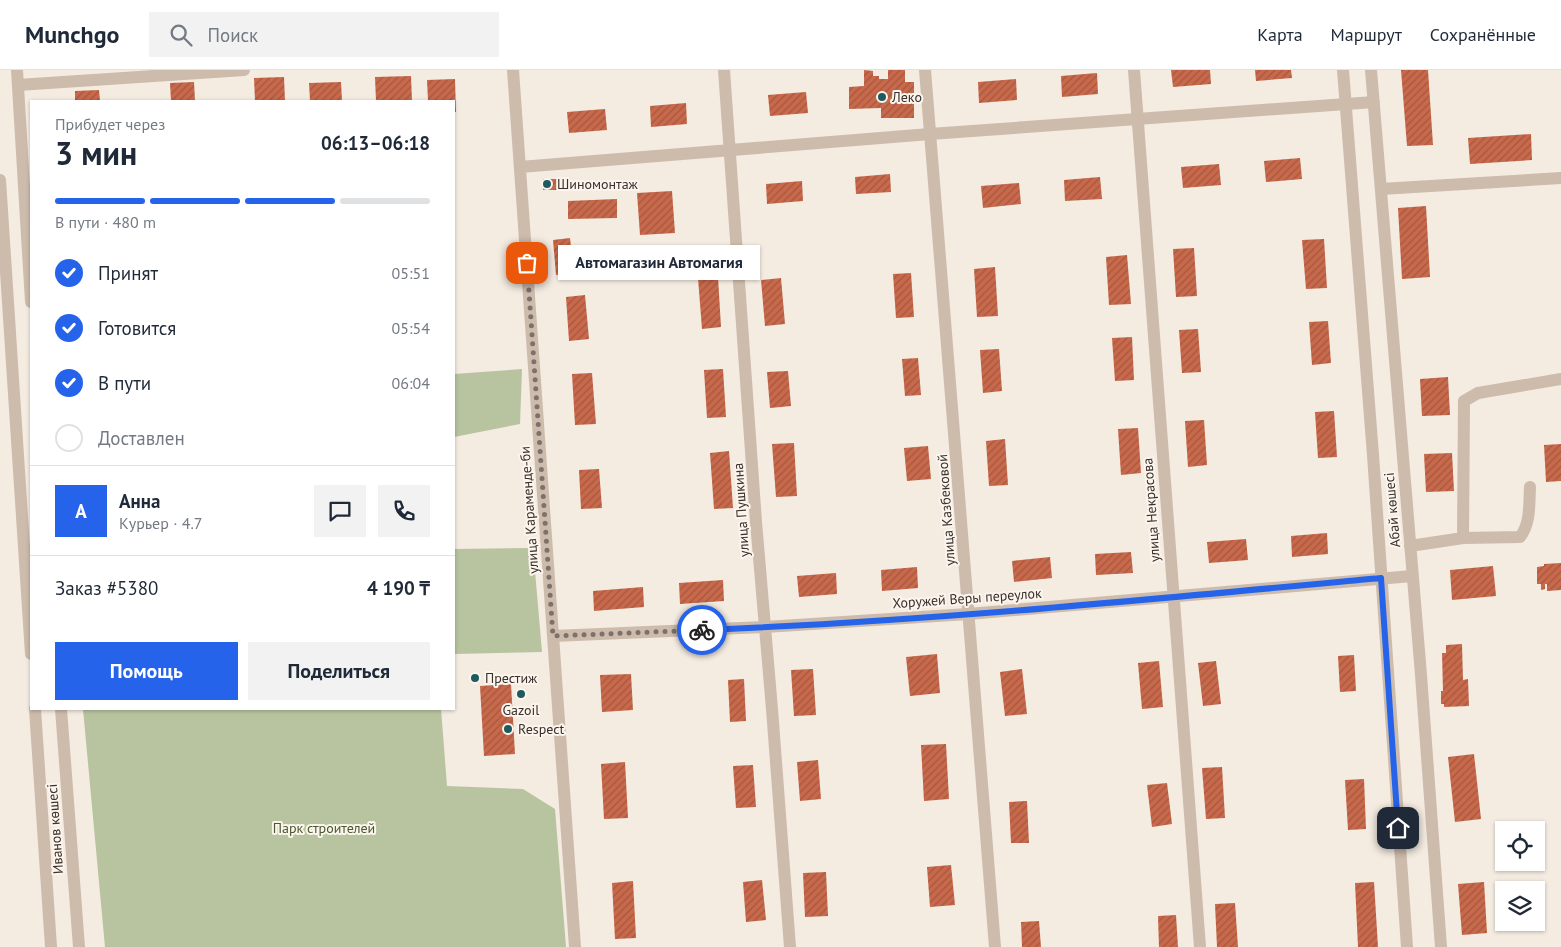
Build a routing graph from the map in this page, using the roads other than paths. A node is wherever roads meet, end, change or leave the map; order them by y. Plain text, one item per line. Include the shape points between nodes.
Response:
1 (17, 70) edge
2 (244, 70) edge
3 (514, 70) edge
4 (724, 70) edge
5 (925, 70) edge
6 (1134, 70) edge
7 (1343, 70) edge
8 (1371, 70) edge
9 (18, 85) junction
10 (1374, 102) junction
11 (1346, 105) junction
12 (1138, 119) junction
13 (930, 134) junction
14 (730, 150) junction
15 (520, 167) junction
16 (1561, 178) edge
17 (0, 180) edge
18 (1381, 189) junction
19 (30, 285) edge
20 (1561, 379) edge
21 (1530, 486) dead end
22 (1464, 538) junction
23 (1410, 546) junction
24 (1412, 576) junction
25 (1381, 578) junction
26 (1173, 598) junction
27 (968, 614) junction
28 (765, 627) junction
29 (553, 636) junction
30 (30, 639) edge
31 (35, 710) edge
32 (61, 710) edge
33 (51, 947) edge
34 (79, 947) edge
35 (575, 947) edge
36 (790, 947) edge
37 (995, 947) edge
38 (1200, 947) edge
39 (1407, 947) edge
40 (1441, 947) edge

1 - 9 street
2 - 9 street
3 - 15 street, улица Караменде-би
4 - 14 street, улица Пушкина
5 - 13 street, улица Казбековой
6 - 12 street, улица Некрасова
7 - 11 street, Абай көшесі
8 - 10 street, Абай көшесі
9 - 19 street
10 - 11 street
10 - 18 street, Абай көшесі
11 - 12 street
11 - 25 street, Абай көшесі
12 - 13 street
12 - 26 street, улица Некрасова
13 - 14 street
13 - 27 street, улица Казбековой
14 - 15 street
14 - 28 street, улица Пушкина
15 - 29 street, улица Караменде-би
16 - 18 street
17 - 30 street
18 - 23 street, Абай көшесі
20 - 22 street via 1478,393 1464,401
21 - 22 street via 1526,529 1520,537
22 - 23 street
23 - 24 street, Абай көшесі
24 - 25 street, Хоружей Веры переулок
24 - 40 street, Абай көшесі
25 - 26 street, Хоружей Веры переулок
25 - 39 street, Абай көшесі
26 - 27 street, Хоружей Веры переулок
26 - 38 street, улица Некрасова
27 - 28 street, Хоружей Веры переулок
27 - 37 street, улица Казбековой
28 - 29 street, Хоружей Веры переулок
28 - 36 street, улица Пушкина
29 - 35 street, улица Караменде-би
31 - 33 street, Иванов көшесі
32 - 34 street, Иванов көшесі

